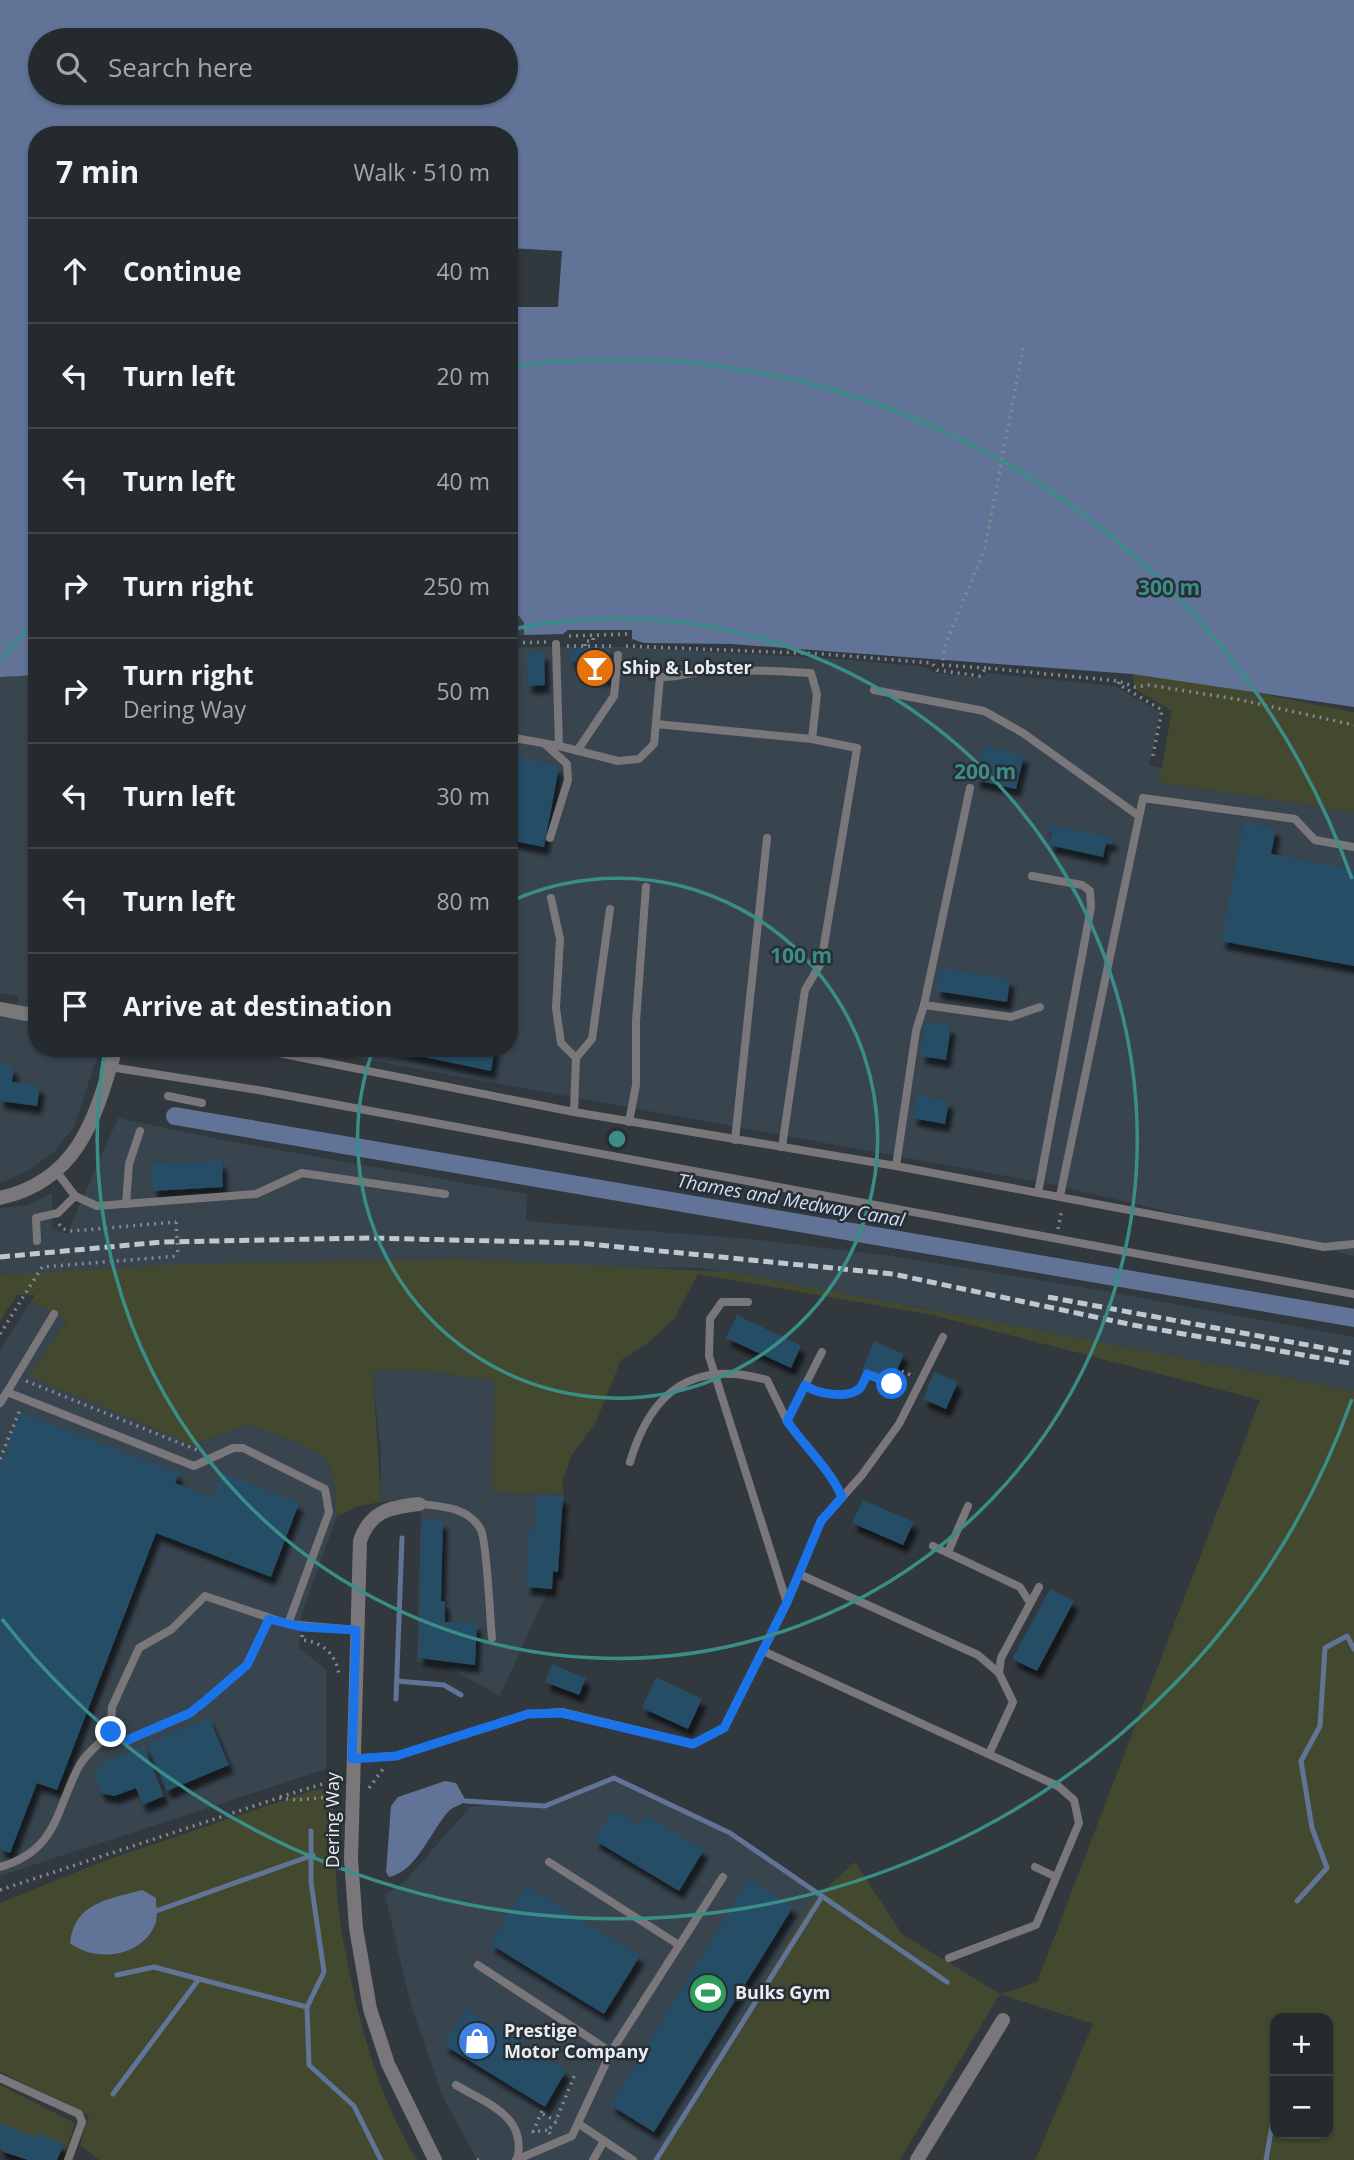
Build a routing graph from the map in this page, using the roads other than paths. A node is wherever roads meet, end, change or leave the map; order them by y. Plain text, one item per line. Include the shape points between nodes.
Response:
1 (556, 644) road end
2 (618, 655) dead end
3 (874, 690) dead end
4 (656, 724) junction
5 (518, 739) edge
6 (811, 740) junction
7 (545, 744) junction
8 (559, 746) junction
9 (577, 751) junction
10 (970, 788) dead end
11 (1139, 816) junction
12 (550, 838) dead end
13 (767, 838) dead end
14 (1354, 847) edge
15 (1032, 876) dead end
16 (646, 887) dead end
17 (551, 898) dead end
18 (610, 909) dead end
19 (924, 1005) junction
20 (1040, 1007) dead end
21 (0, 1009) edge
22 (28, 1014) edge
23 (113, 1057) edge
24 (298, 1057) edge
25 (576, 1058) junction
26 (110, 1067) junction
27 (168, 1096) dead end
28 (202, 1103) dead end
29 (573, 1112) junction
30 (629, 1122) junction
31 (140, 1131) dead end
32 (735, 1140) junction
33 (782, 1147) junction
34 (896, 1166) junction
35 (55, 1171) junction
36 (1038, 1193) junction
37 (445, 1194) dead end
38 (75, 1196) junction
39 (1062, 1196) junction
40 (0, 1198) edge
41 (125, 1204) junction
42 (37, 1241) dead end
43 (1354, 1244) edge
44 (1354, 1294) edge
45 (748, 1301) dead end
46 (54, 1314) dead end
47 (943, 1337) dead end
48 (822, 1352) dead end
49 (714, 1376) junction
50 (7, 1392) junction
51 (0, 1403) edge
52 (787, 1421) junction
53 (630, 1462) dead end
54 (842, 1497) junction
55 (419, 1504) joint
56 (968, 1506) dead end
57 (933, 1545) dead end
58 (948, 1552) junction
59 (799, 1574) junction
60 (1038, 1587) dead end
61 (787, 1602) junction
62 (1030, 1603) junction
63 (269, 1619) junction
64 (288, 1624) junction
65 (356, 1630) junction
66 (492, 1638) dead end
67 (763, 1651) junction
68 (999, 1673) junction
69 (111, 1732) junction
70 (989, 1754) junction
71 (352, 1759) junction
72 (549, 1862) dead end
73 (0, 1867) edge
74 (1035, 1867) dead end
75 (723, 1877) dead end
76 (1056, 1877) junction
77 (680, 1945) junction
78 (949, 1958) dead end
79 (478, 1965) dead end
80 (1003, 2020) dead end
81 (611, 2052) junction
82 (0, 2078) edge
83 (456, 2085) dead end
84 (579, 2124) junction
85 (604, 2141) junction
86 (68, 2160) edge
87 (435, 2160) edge
88 (517, 2160) edge
89 (593, 2160) edge
90 (633, 2160) edge
91 (916, 2160) edge

1 - 8 lane
2 - 9 lane via 614,696
3 - 11 lane via 984,711 1023,733
4 - 6 lane
4 - 6 lane via 660,677 723,671 811,673 817,694
4 - 9 lane via 654,744 639,759 618,761
5 - 7 lane
6 - 33 lane via 858,748 821,963 805,990
7 - 8 lane
7 - 12 lane via 567,764 568,780
8 - 9 lane
10 - 19 lane
11 - 14 lane via 1143,798 1207,804 1295,819 1315,840
11 - 39 lane
13 - 32 lane
15 - 36 lane via 1082,885 1090,891 1091,907
16 - 30 lane via 636,1085
17 - 25 lane via 560,939 556,1008 561,1043
18 - 25 lane via 592,1039
19 - 20 lane via 1011,1017
19 - 34 lane
21 - 22 street
23 - 26 street
24 - 29 lane
25 - 29 lane
26 - 35 street via 85,1139
26 - 44 lane via 258,1090
27 - 28 lane
29 - 30 lane
30 - 32 lane
31 - 41 lane via 129,1164
32 - 33 lane
33 - 34 lane
34 - 36 lane
35 - 38 lane
35 - 40 street via 29,1191
36 - 39 lane
37 - 41 lane via 302,1173 256,1194
38 - 41 lane via 97,1206
38 - 42 lane via 58,1213 36,1218
39 - 43 lane via 1324,1247
45 - 49 lane via 722,1301 709,1319
46 - 50 lane
47 - 54 lane via 900,1424
48 - 52 lane
49 - 52 lane via 739,1372 767,1380
49 - 53 lane via 676,1385 656,1404
49 - 61 lane
50 - 51 lane
50 - 64 lane via 194,1466 243,1448 325,1489 329,1512
52 - 54 lane via 836,1482
54 - 59 lane via 821,1521
55 - 65 street, Dering Way via 383,1510 365,1530 359,1552
55 - 66 lane via 449,1506 468,1516 482,1531
56 - 58 lane
57 - 58 lane
58 - 62 lane via 1020,1587
59 - 61 lane
59 - 68 lane via 978,1655
60 - 62 lane
61 - 67 lane
62 - 68 lane via 1001,1658
63 - 64 lane
63 - 69 lane via 247,1665 193,1711 125,1741
63 - 69 lane via 201,1597 172,1629 138,1650 112,1707
64 - 65 lane
65 - 71 street, Dering Way
67 - 70 lane
67 - 71 lane via 724,1728 693,1744 562,1713 528,1714 396,1756
68 - 70 lane via 1013,1702
69 - 73 lane via 79,1766 49,1836 24,1857
70 - 76 lane via 1058,1786 1074,1800 1079,1823
71 - 87 street, Dering Way via 345,1796 356,1928 370,2009 388,2064
72 - 77 lane
74 - 76 lane
75 - 77 lane
76 - 78 lane via 1036,1925
77 - 81 lane
79 - 81 lane
80 - 91 street
81 - 84 lane
82 - 86 lane via 81,2117
83 - 88 lane via 515,2126 520,2138
84 - 85 lane
84 - 88 lane via 572,2136
85 - 89 lane
85 - 90 lane

